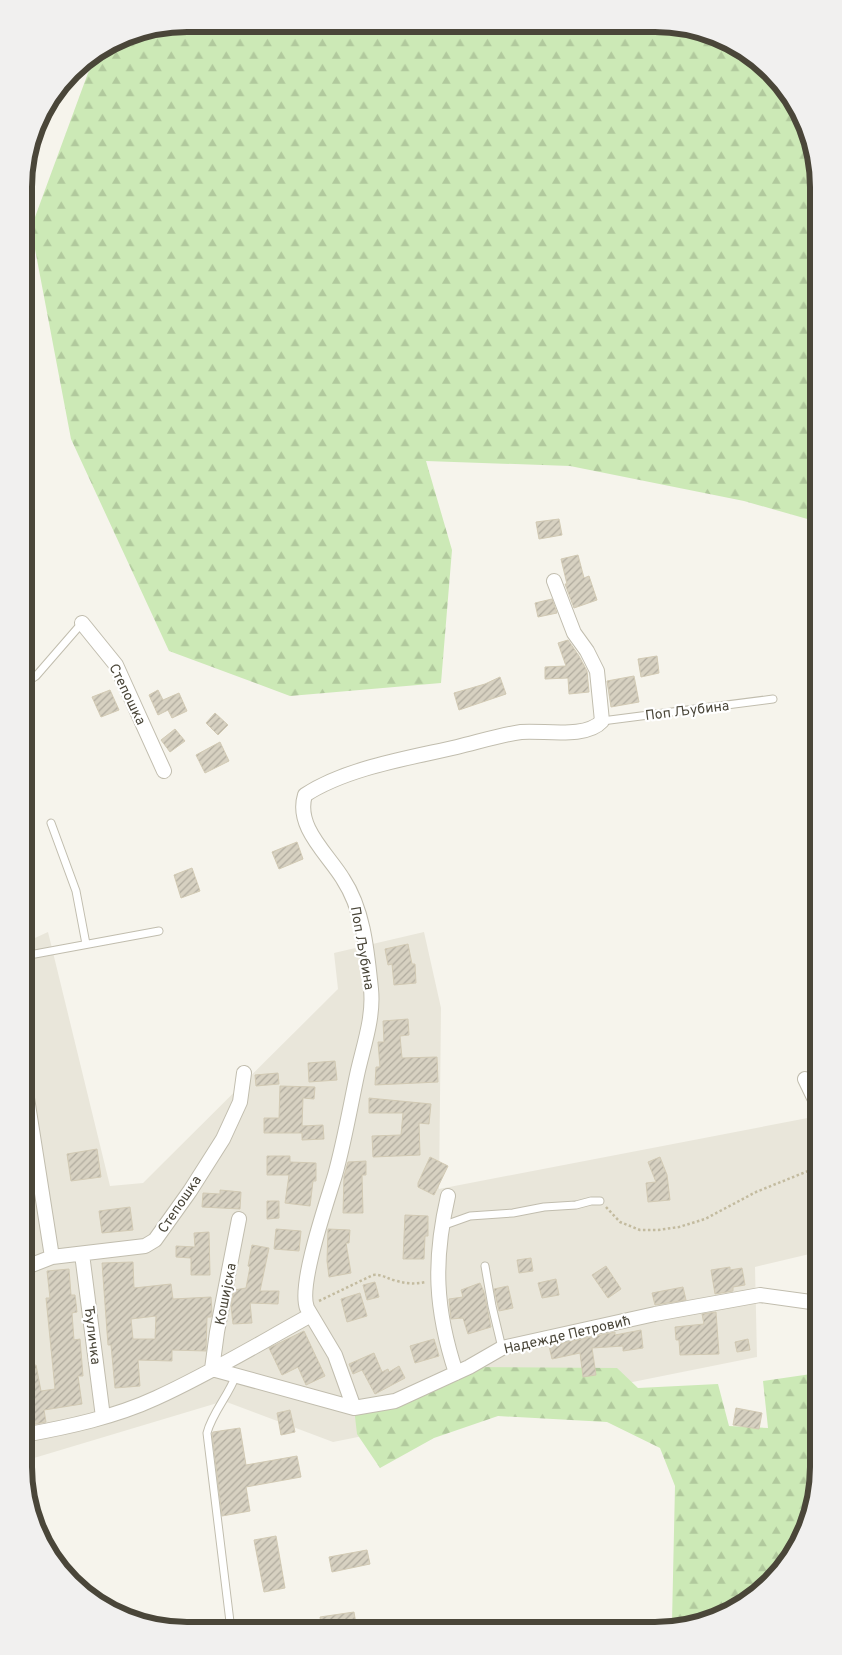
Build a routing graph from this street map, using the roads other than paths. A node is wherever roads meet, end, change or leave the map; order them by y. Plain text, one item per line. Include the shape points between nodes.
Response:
1 (554, 581) dead end
2 (82, 623) joint
3 (32, 679) edge
4 (773, 699) dead end
5 (602, 721) junction
6 (164, 771) dead end
7 (51, 823) dead end
8 (159, 930) dead end
9 (86, 944) junction
10 (32, 954) edge
11 (244, 1073) dead end
12 (805, 1079) dead end
13 (809, 1088) edge
14 (32, 1130) edge
15 (448, 1196) dead end
16 (600, 1201) road end
17 (240, 1219) dead end
18 (442, 1226) junction
19 (82, 1254) junction
20 (52, 1256) junction
21 (32, 1265) edge
22 (485, 1266) dead end
23 (809, 1302) edge
24 (309, 1311) junction
25 (502, 1348) junction
26 (212, 1369) junction
27 (456, 1373) junction
28 (236, 1375) junction
29 (354, 1408) junction
30 (103, 1417) junction
31 (32, 1434) edge
32 (230, 1622) edge

1 - 5 street via 574,633 597,671
2 - 3 lane
2 - 6 street, Степошка via 116,665
4 - 5 lane, Поп Љубина
5 - 24 street, Поп Љубина via 583,731 521,732 419,756 321,785 305,795 302,806 310,830 343,878 358,910 372,998 336,1172 311,1258 305,1301
7 - 9 lane via 76,891
8 - 9 lane
9 - 10 lane
11 - 19 street, Степошка via 240,1102 223,1139 155,1240 145,1246
12 - 13 street
14 - 20 street
15 - 18 street
16 - 18 lane via 470,1216
17 - 26 street, Кошијска
18 - 27 street via 437,1280 441,1318
19 - 20 street, Степошка
19 - 30 street, Ђуличка
20 - 21 street, Степошка
22 - 25 lane
23 - 25 street, Надежде Петровић via 760,1295 655,1314
24 - 26 street
24 - 29 street via 335,1355
25 - 27 street, Надежде Петровић
26 - 28 street, Надежде Петровић
26 - 30 street via 155,1398
27 - 29 street, Надежде Петровић via 395,1401
28 - 29 street, Надежде Петровић
28 - 32 lane via 207,1434
30 - 31 street

